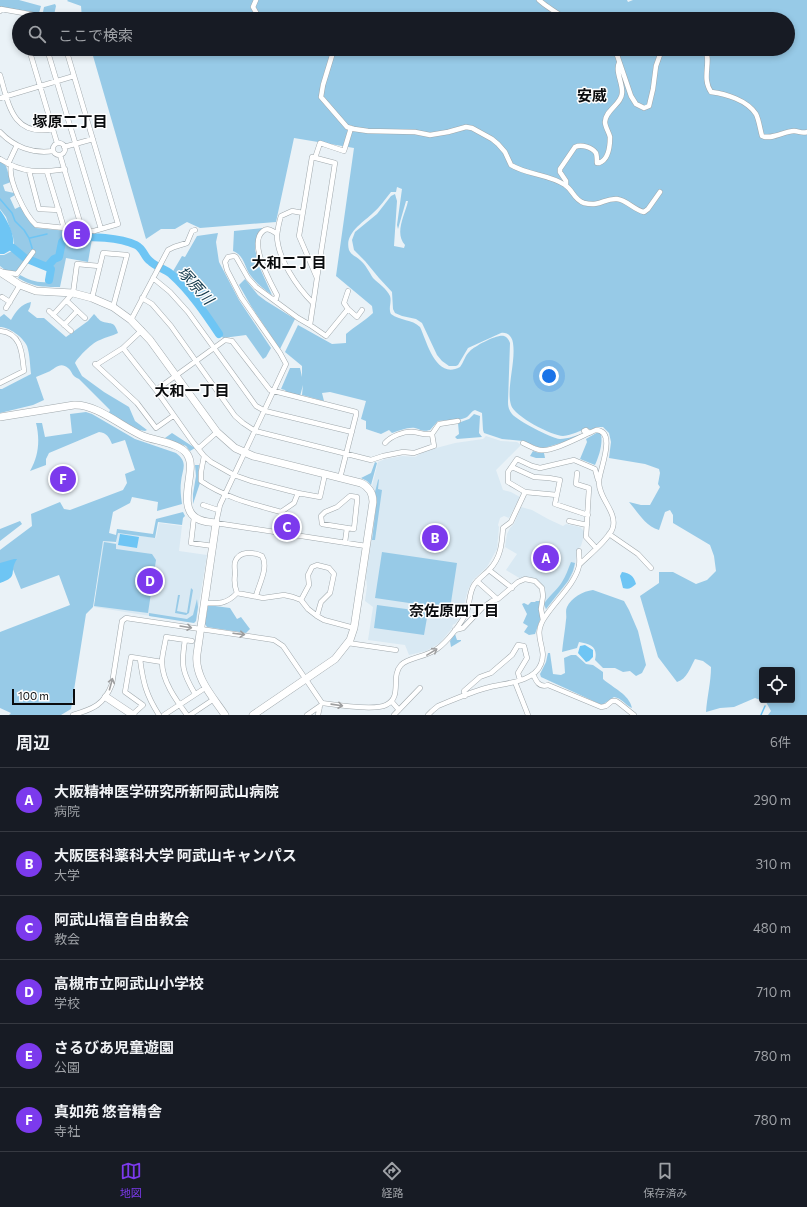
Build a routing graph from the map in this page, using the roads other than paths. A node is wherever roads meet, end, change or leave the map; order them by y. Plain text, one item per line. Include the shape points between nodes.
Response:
1 (256, 0) edge
2 (539, 0) edge
3 (0, 11) edge
4 (18, 12) edge
5 (256, 12) edge
6 (557, 12) edge
7 (31, 56) edge
8 (50, 56) edge
9 (68, 56) edge
10 (332, 56) edge
11 (617, 56) edge
12 (660, 56) edge
13 (708, 56) edge
14 (619, 63) junction
15 (0, 75) edge
16 (74, 76) junction
17 (57, 81) junction
18 (40, 86) junction
19 (6, 96) junction
20 (0, 98) edge
21 (351, 128) junction
22 (53, 129) junction
23 (0, 132) edge
24 (807, 132) edge
25 (93, 139) junction
26 (57, 143) junction
27 (76, 144) junction
28 (17, 145) junction
29 (64, 147) junction
30 (53, 150) junction
31 (60, 155) junction
32 (315, 158) junction
33 (0, 159) edge
34 (10, 165) junction
35 (65, 169) junction
36 (29, 171) junction
37 (47, 172) junction
38 (566, 185) junction
39 (660, 192) dead end
40 (59, 210) junction
41 (303, 213) junction
42 (64, 228) junction
43 (82, 229) junction
44 (101, 229) junction
45 (195, 230) dead end
46 (277, 234) junction
47 (32, 252) dead end
48 (99, 266) junction
49 (0, 272) edge
50 (153, 278) junction
51 (317, 278) junction
52 (20, 285) junction
53 (348, 291) dead end
54 (73, 293) junction
55 (277, 295) junction
56 (2, 297) dead end
57 (92, 298) junction
58 (142, 298) junction
59 (273, 299) junction
60 (67, 301) junction
61 (10, 302) junction
62 (313, 303) junction
63 (113, 307) junction
64 (6, 308) dead end
65 (348, 309) junction
66 (362, 310) dead end
67 (49, 311) dead end
68 (77, 311) junction
69 (291, 313) junction
70 (53, 315) junction
71 (85, 318) dead end
72 (131, 320) junction
73 (64, 325) junction
74 (310, 325) junction
75 (142, 330) junction
76 (0, 331) edge
77 (71, 331) dead end
78 (123, 348) junction
79 (213, 348) junction
80 (196, 361) junction
81 (176, 376) junction
82 (0, 383) edge
83 (156, 390) junction
84 (274, 392) junction
85 (265, 411) junction
86 (173, 416) junction
87 (0, 417) edge
88 (458, 421) dead end
89 (255, 431) junction
90 (217, 432) junction
91 (352, 432) junction
92 (432, 434) junction
93 (385, 443) dead end
94 (523, 443) dead end
95 (199, 448) junction
96 (245, 453) junction
97 (346, 454) junction
98 (204, 456) junction
99 (512, 467) junction
100 (577, 473) dead end
101 (325, 474) junction
102 (234, 475) junction
103 (340, 478) junction
104 (599, 484) junction
105 (525, 492) junction
106 (298, 493) junction
107 (225, 495) junction
108 (557, 495) junction
109 (203, 505) dead end
110 (218, 510) junction
111 (588, 515) junction
112 (194, 517) junction
113 (568, 521) dead end
114 (216, 524) junction
115 (587, 525) junction
116 (347, 528) junction
117 (609, 534) junction
118 (345, 542) junction
119 (212, 546) junction
120 (366, 546) junction
121 (596, 548) junction
122 (579, 551) dead end
123 (579, 565) junction
124 (651, 568) dead end
125 (489, 570) junction
126 (477, 581) junction
127 (512, 588) junction
128 (237, 593) junction
129 (256, 596) junction
130 (498, 599) junction
131 (301, 600) junction
132 (204, 603) junction
133 (317, 616) junction
134 (543, 620) junction
135 (354, 628) junction
136 (200, 629) junction
137 (455, 630) junction
138 (184, 640) junction
139 (192, 640) dead end
140 (348, 643) junction
141 (396, 650) dead end
142 (140, 659) junction
143 (162, 662) junction
144 (533, 674) junction
145 (306, 680) junction
146 (518, 681) junction
147 (420, 688) dead end
148 (202, 690) dead end
149 (195, 694) junction
150 (465, 696) junction
151 (106, 697) junction
152 (214, 699) junction
153 (150, 702) junction
154 (392, 702) junction
155 (179, 704) junction
156 (321, 704) junction
157 (143, 705) junction
158 (399, 710) junction
159 (73, 715) edge
160 (133, 715) edge
161 (159, 715) edge
162 (164, 715) edge
163 (187, 715) edge
164 (190, 715) edge
165 (225, 715) edge
166 (253, 715) edge
167 (307, 715) edge
168 (318, 715) edge
169 (394, 715) edge
170 (428, 715) edge
171 (528, 715) edge
172 (634, 715) edge

1 - 5 street via 253,7
2 - 6 street
3 - 4 street via 1,9
7 - 18 street
8 - 17 street
9 - 16 street
10 - 21 street via 321,97 347,127
11 - 14 street
12 - 14 street via 651,97 648,106 644,108 636,104 630,96
13 - 24 street via 706,82 711,92 729,96 752,109 757,116 762,136 793,131
14 - 38 street via 623,93 605,122 610,137 608,154 598,164 597,155 593,150 575,146 560,169
15 - 19 street
16 - 17 street
16 - 25 street
17 - 18 street
17 - 27 street
18 - 19 street
18 - 22 street
19 - 20 street
19 - 22 street via 14,117 23,125 39,131
21 - 32 street via 344,151 320,143
21 - 38 street via 430,135 472,128 498,144 515,168
22 - 26 street
23 - 28 street
25 - 27 street
25 - 44 street via 118,224
26 - 29 street via 63,144
26 - 30 street
27 - 29 street
27 - 44 street
28 - 30 street via 36,152
28 - 34 street
29 - 31 street via 64,152
30 - 31 street
31 - 35 street
32 - 41 street via 312,157
32 - 51 street via 336,163
33 - 34 street
34 - 36 street
34 - 42 street via 16,192 34,223 39,226
35 - 37 street
35 - 43 street
36 - 37 street
36 - 40 street via 40,209
37 - 40 street
38 - 39 street via 583,203 594,205 617,199 644,212
40 - 42 street
41 - 46 street via 292,211 280,216
41 - 51 street via 299,236
42 - 43 street
43 - 44 street
45 - 50 street via 187,244 168,250
46 - 55 street via 266,227 260,237 258,248 262,264
46 - 62 street via 280,250 291,275
47 - 49 street via 18,274
48 - 54 street via 78,264
48 - 57 street
48 - 63 street via 103,254 127,255
49 - 52 street
50 - 58 street
50 - 79 street via 188,312
51 - 62 street
52 - 54 street via 36,291
52 - 61 street
53 - 65 street via 344,303
54 - 57 street
54 - 60 street
55 - 59 street via 276,299
55 - 69 street
56 - 61 street
57 - 63 street
58 - 72 street
58 - 80 street via 163,316
59 - 69 street
59 - 84 street via 256,287 236,257 226,259 225,265 241,297 286,364
60 - 68 street
60 - 70 street
61 - 64 street
62 - 74 street
63 - 72 street
65 - 66 street via 357,316
65 - 74 street via 326,336
67 - 70 street
68 - 71 street
68 - 73 street
69 - 74 street
70 - 73 street
72 - 75 street
73 - 77 street
75 - 78 street
75 - 81 street
76 - 82 street via 11,335 21,346 24,371
78 - 83 street
78 - 86 street via 96,364 137,403 156,428
79 - 80 street
79 - 84 street via 225,340 234,342 267,387
79 - 85 street via 251,401
80 - 81 street
80 - 89 street via 235,416
81 - 83 street
81 - 90 street
83 - 86 street
84 - 85 street
84 - 91 street via 355,411
85 - 89 street
85 - 91 street
86 - 95 street
87 - 112 street via 83,405 142,436 181,448 190,460 188,504
88 - 92 street via 439,424
89 - 96 street
89 - 97 street
90 - 95 street
90 - 96 street
91 - 97 street
92 - 93 street via 407,432 390,438
92 - 97 street via 434,446 414,453 403,452 372,460
94 - 104 street via 545,450 575,440 586,432 600,430 607,438
95 - 98 street
96 - 101 street
96 - 102 street
97 - 103 street
98 - 102 street
98 - 107 street via 201,481
99 - 104 street via 517,459 540,468 574,460 595,469
99 - 105 street via 508,472 508,482
99 - 108 street via 533,477 560,480
100 - 111 street via 576,484 588,488
101 - 103 street
101 - 106 street via 320,497
102 - 106 street
102 - 107 street
103 - 120 street via 363,484 372,494
104 - 117 street via 613,518
105 - 108 street
105 - 125 street via 511,522 503,528 500,552
106 - 107 street via 294,504 281,512
107 - 110 street
108 - 111 street via 555,504
109 - 110 street
110 - 114 street
111 - 115 street
112 - 114 street
112 - 119 street via 191,545
113 - 115 street
114 - 118 street
114 - 119 street
115 - 121 street via 586,537
116 - 116 street via 322,524 322,516 350,496 355,496 358,501 354,529
116 - 118 street
117 - 121 street
117 - 124 street via 638,554
118 - 120 street
119 - 132 street
120 - 135 street
121 - 123 street
122 - 123 street
123 - 134 street via 570,584
125 - 126 street
125 - 127 street
126 - 130 street
126 - 137 street via 466,612
127 - 130 street
127 - 134 street via 525,579 539,584 543,592
128 - 129 street
128 - 129 street via 234,587 235,562 242,554 252,553 262,556 265,564
128 - 132 street via 225,603
129 - 131 street via 263,598 284,595
130 - 137 street via 482,608 463,628
131 - 133 street
131 - 133 street via 309,585 309,570 316,565 330,568 334,574 330,592 320,602
132 - 136 street
133 - 135 street
134 - 144 street via 539,633 543,659
135 - 140 street
136 -> 145 street via 274,640 283,646
151 -> 136 street via 112,684 124,618
136 - 152 street via 197,667
154 -> 137 street via 396,692 397,672 401,666 408,660 423,657 437,649
138 - 139 street
138 - 143 street via 166,637
138 - 149 street via 183,670
140 - 141 street
140 - 145 street via 335,660
142 - 143 street
142 - 153 street
142 - 157 street via 131,657 125,692
143 - 155 street via 168,684
144 - 146 street
144 - 172 street via 541,685 548,685 601,707 616,701
145 - 156 street
145 - 166 street
146 - 150 street via 489,687
146 - 150 street via 518,673 527,658 521,644 518,644 512,655 491,673 480,677 464,691
146 - 171 street
147 - 158 street
148 - 149 street
149 - 155 street
150 - 170 street via 438,706
151 - 159 street via 92,709
151 - 160 street
152 - 164 street
152 - 165 street
153 - 157 street
153 - 161 street
156 -> 154 street via 352,707 384,706
154 - 158 street
155 - 162 street
155 - 163 street
156 - 167 street
156 - 168 street
157 - 160 street
158 - 169 street

